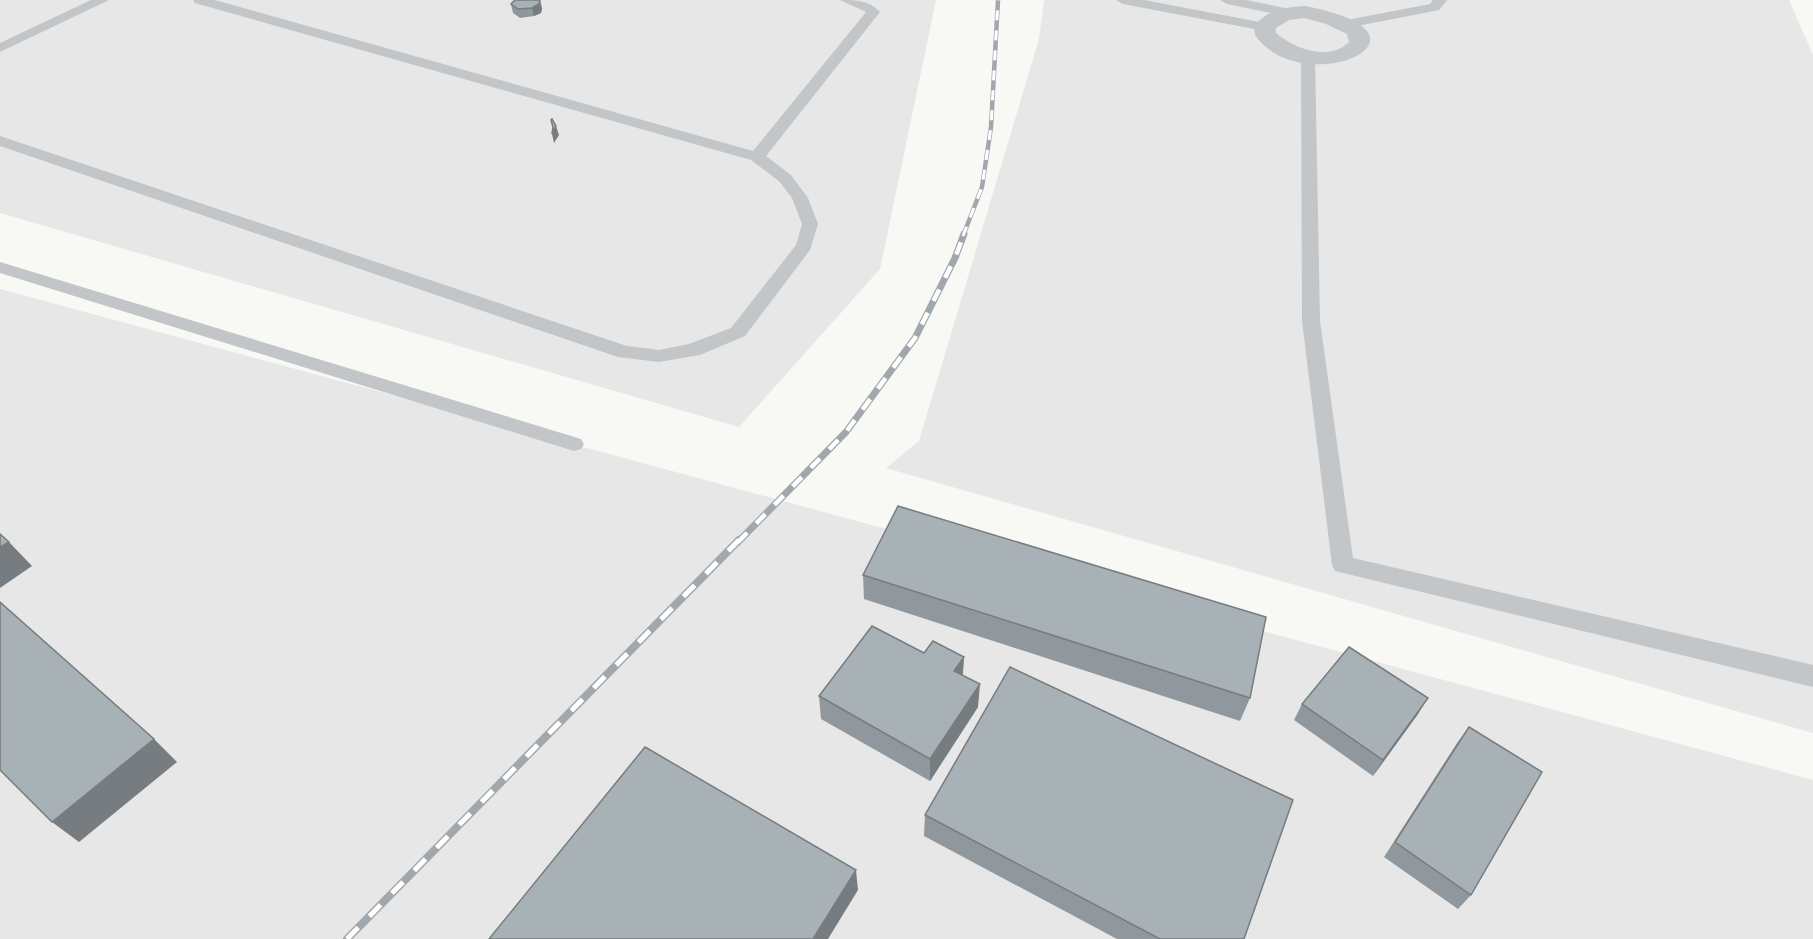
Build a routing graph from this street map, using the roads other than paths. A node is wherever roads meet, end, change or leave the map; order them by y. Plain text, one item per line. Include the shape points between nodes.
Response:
1 (102, 0) edge
2 (200, 0) edge
3 (847, 0) edge
4 (1124, 0) edge
5 (1227, 0) edge
6 (1440, 0) edge
7 (1290, 13) junction
8 (1347, 24) junction
9 (1265, 27) junction
10 (0, 48) edge
11 (1308, 56) junction
12 (0, 141) edge
13 (757, 157) junction
14 (0, 267) edge
15 (574, 444) dead end
16 (1813, 676) edge

1 - 10 lane
2 - 13 lane
3 - 13 lane via 873,12
4 - 9 lane
5 - 7 lane
6 - 8 lane via 1434,7
7 - 8 street via 1320,14
7 - 9 street via 1272,19
8 - 11 street via 1360,38 1351,51
9 - 11 street via 1266,35 1280,47
11 - 16 lane via 1311,321 1343,565
12 - 13 lane via 625,352 658,356 693,350 738,332 804,246 810,224 800,198 785,178
14 - 15 lane

